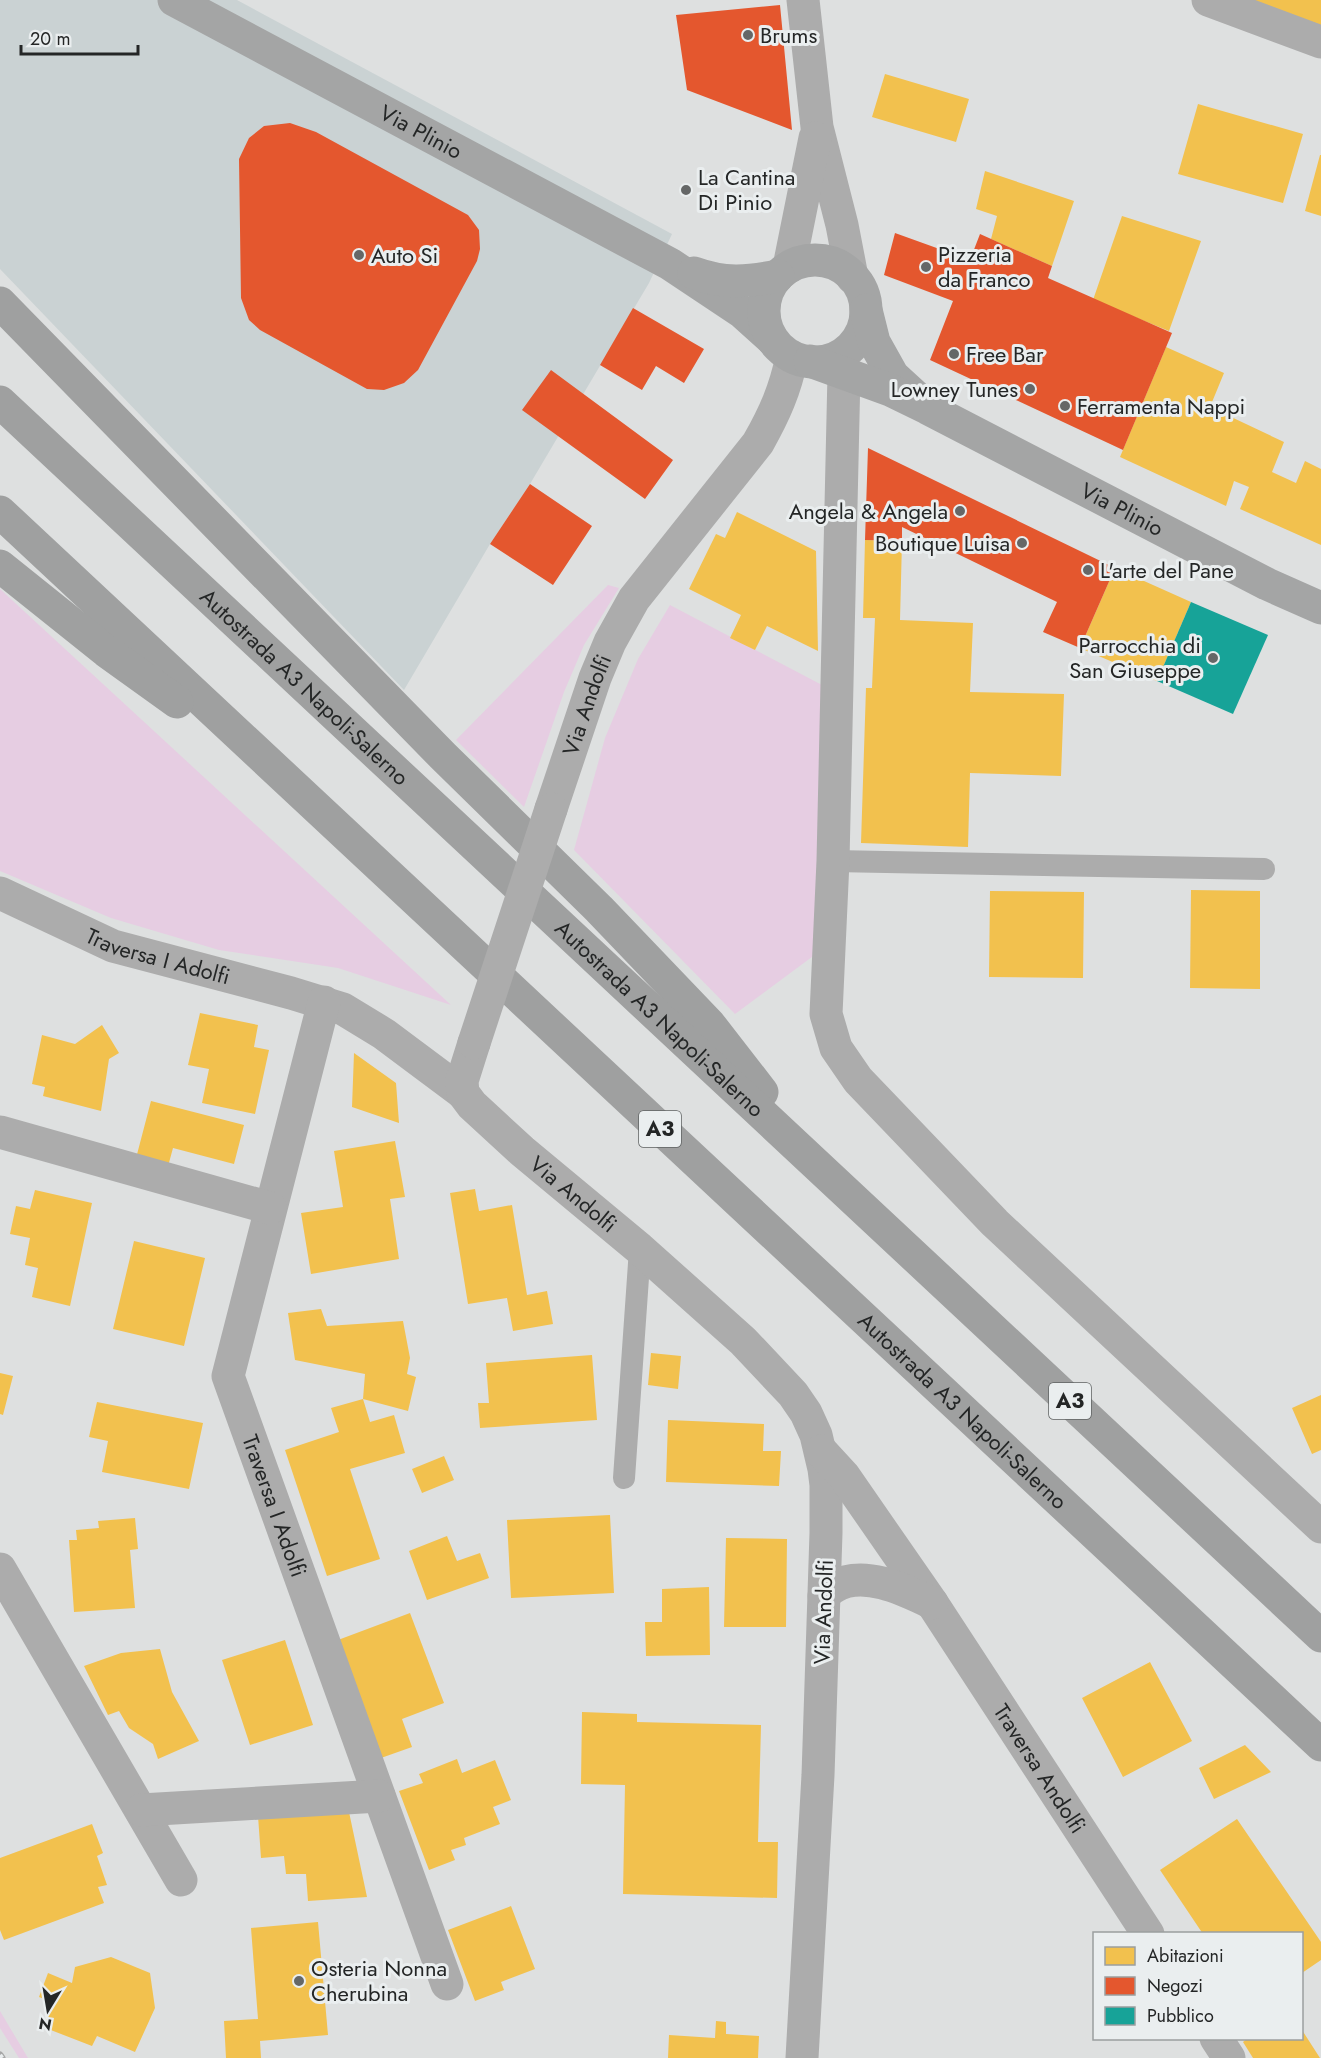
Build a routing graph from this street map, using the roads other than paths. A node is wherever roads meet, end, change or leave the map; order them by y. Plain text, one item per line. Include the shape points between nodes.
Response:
1 (174, 0) edge
2 (803, 0) edge
3 (1208, 0) edge
4 (1321, 42) edge
5 (817, 127) junction
6 (670, 264) junction
7 (783, 272) junction
8 (852, 277) junction
9 (0, 303) edge
10 (866, 310) junction
11 (791, 352) junction
12 (844, 373) junction
13 (0, 402) edge
14 (927, 408) junction
15 (0, 512) edge
16 (0, 566) edge
17 (1321, 608) edge
18 (284, 778) junction
19 (833, 861) junction
20 (1264, 869) dead end
21 (0, 893) edge
22 (324, 1002) junction
23 (463, 1093) junction
24 (0, 1132) edge
25 (819, 1167) junction
26 (270, 1208) junction
27 (640, 1249) junction
28 (821, 1451) junction
29 (624, 1478) dead end
30 (1321, 1527) edge
31 (0, 1569) edge
32 (824, 1596) junction
33 (932, 1603) junction
34 (1321, 1636) edge
35 (1321, 1745) edge
36 (379, 1796) junction
37 (141, 1810) junction
38 (181, 1881) dead end
39 (1147, 1932) edge
40 (447, 1984) dead end
41 (1217, 2040) edge
42 (802, 2058) edge
43 (1229, 2058) edge

1 - 6 main road, Via Plinio
2 - 5 street
3 - 4 street
5 - 7 street
5 - 8 street
6 - 7 main road, Via Plinio via 711,279 744,282
6 - 11 main road, Via Plinio via 742,312
7 - 8 main road, Via Plinio via 805,261 822,261
7 - 11 main road via 768,290 765,323
8 - 10 main road, Via Plinio via 860,287
9 - 25 highway via 710,1025
10 - 11 main road via 861,331 850,348 831,359
10 - 14 main road, Via Plinio via 874,342 893,376
11 - 12 main road, Via Plinio
11 - 23 street, Via Andolfi, bridge via 782,397 758,443 634,599 610,642 584,707 465,1067
12 - 14 main road, Via Plinio
12 - 19 street
13 - 25 highway, Autostrada A3 Napoli-Salerno / A3
14 - 17 main road, Via Plinio
15 - 18 highway, Autostrada A3 Napoli-Salerno / A3
16 - 18 highway via 106,651
18 - 35 highway, Autostrada A3 Napoli-Salerno / A3
19 - 20 lane
19 - 30 street via 825,1014 836,1048 858,1080 1003,1230
21 - 22 street, Traversa I Adolfi via 113,946
22 - 23 street, Traversa I Adolfi via 368,1023
22 - 26 street, Traversa I Adolfi
23 - 27 street, Via Andolfi via 522,1151
24 - 26 street
25 - 34 highway, Autostrada A3 Napoli-Salerno / A3
26 - 36 street, Traversa I Adolfi via 228,1376
27 - 28 street, Via Andolfi via 769,1367 806,1413
27 - 29 lane
28 - 32 street, Via Andolfi via 826,1485
28 - 33 street, Traversa Andolfi via 844,1476
31 - 37 street
32 - 33 street via 834,1587 858,1580 894,1586
32 - 42 street, Via Andolfi
33 - 39 street, Traversa Andolfi
36 - 37 street
36 - 40 street, Traversa I Adolfi
37 - 38 street
41 - 43 street

